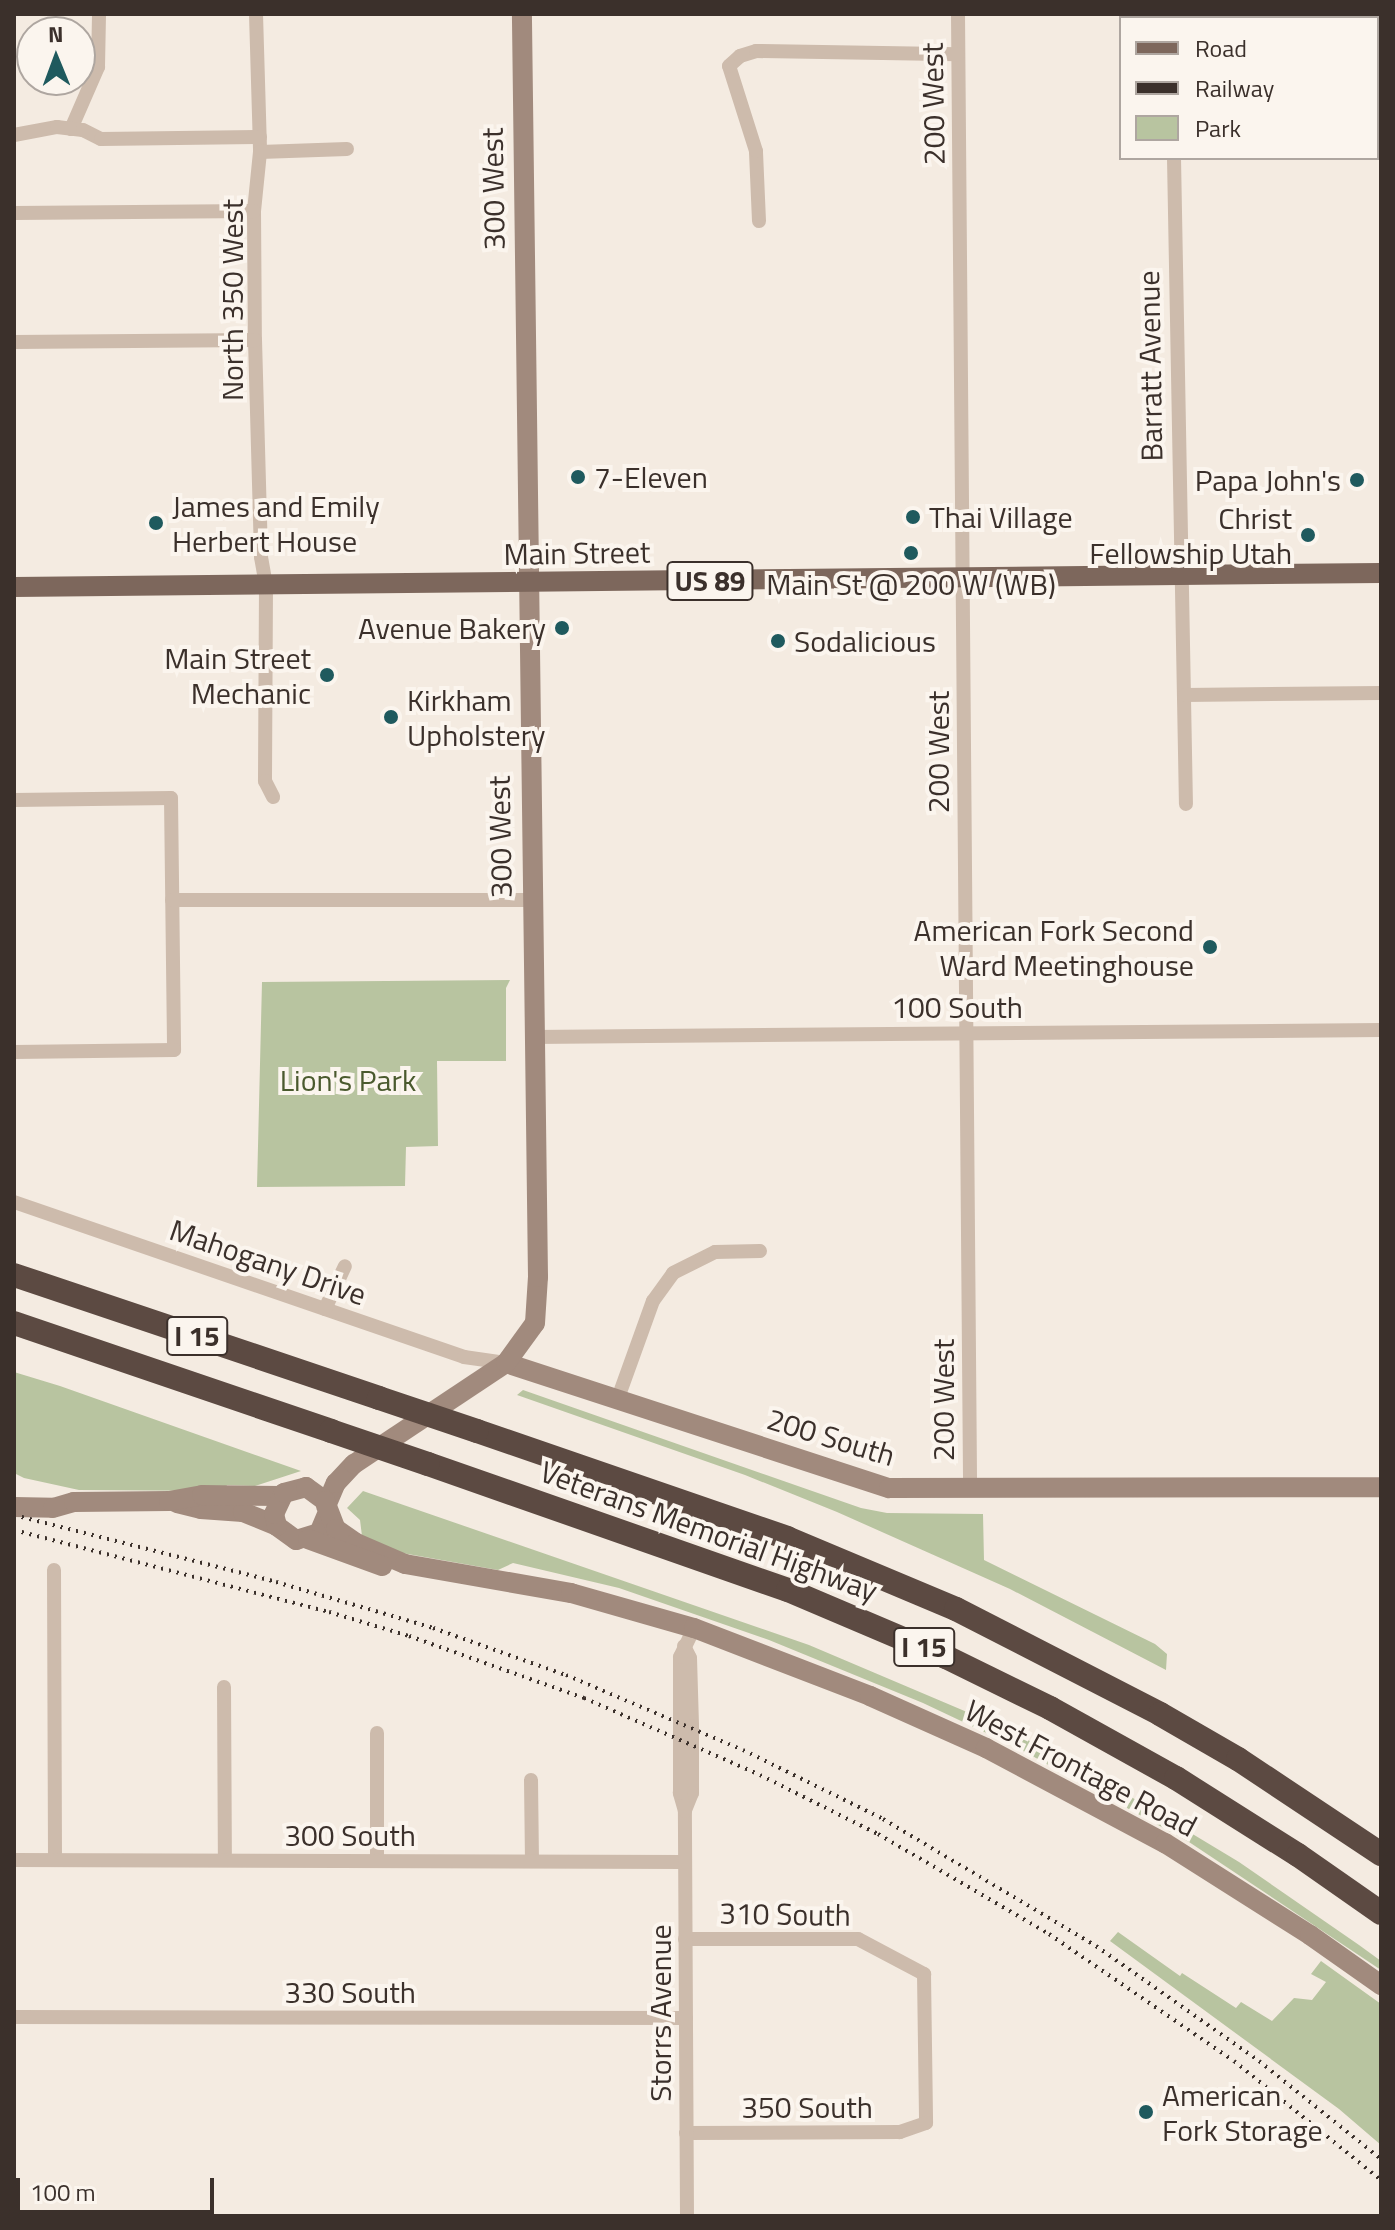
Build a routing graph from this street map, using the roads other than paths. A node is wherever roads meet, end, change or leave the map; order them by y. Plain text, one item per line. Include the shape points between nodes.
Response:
1 (99, 14) edge
2 (256, 14) edge
3 (522, 14) edge
4 (958, 14) edge
5 (958, 54) junction
6 (71, 129) junction
7 (14, 135) edge
8 (260, 144) junction
9 (347, 149) dead end
10 (1174, 160) edge
11 (254, 211) junction
12 (14, 213) edge
13 (759, 221) dead end
14 (255, 340) junction
15 (14, 342) edge
16 (1180, 573) junction
17 (1381, 573) edge
18 (963, 576) junction
19 (529, 582) junction
20 (266, 586) junction
21 (14, 587) edge
22 (1381, 693) edge
23 (1185, 695) junction
24 (273, 797) dead end
25 (14, 800) edge
26 (1186, 804) dead end
27 (172, 900) junction
28 (530, 900) junction
29 (1381, 1030) edge
30 (966, 1033) junction
31 (533, 1037) junction
32 (14, 1052) edge
33 (14, 1202) edge
34 (760, 1251) dead end
35 (345, 1266) dead end
36 (14, 1275) edge
37 (325, 1309) junction
38 (14, 1323) edge
39 (506, 1363) junction
40 (618, 1398) junction
41 (354, 1464) junction
42 (306, 1487) junction
43 (1381, 1487) edge
44 (970, 1489) junction
45 (14, 1496) edge
46 (281, 1496) junction
47 (169, 1501) junction
48 (74, 1502) junction
49 (14, 1507) edge
50 (327, 1509) junction
51 (277, 1526) junction
52 (308, 1539) junction
53 (405, 1564) junction
54 (54, 1570) dead end
55 (689, 1637) junction
56 (224, 1687) dead end
57 (377, 1733) dead end
58 (531, 1780) dead end
59 (1381, 1854) edge
60 (14, 1860) edge
61 (55, 1860) junction
62 (225, 1860) junction
63 (377, 1861) junction
64 (532, 1861) junction
65 (685, 1862) junction
66 (1381, 1913) edge
67 (685, 1939) junction
68 (1381, 1985) edge
69 (14, 2017) edge
70 (686, 2018) junction
71 (926, 2123) joint
72 (686, 2133) junction
73 (687, 2216) edge

1 - 6 street via 98,67
2 - 8 street, North 350 West
3 - 19 street, 300 West
4 - 5 street, 200 West
5 - 13 street via 756,51 740,56 729,66 756,151
5 - 18 street, 200 West
6 - 7 street
6 - 8 street via 101,139
8 - 9 street
8 - 11 street, North 350 West
10 - 16 street, Barratt Avenue
11 - 12 street
11 - 14 street, North 350 West
14 - 15 street
14 - 20 street, North 350 West
16 - 17 main road, Main Street / US 89
16 - 18 main road, Main Street / US 89
16 - 23 street, Barratt Avenue
18 - 19 main road, Main Street / US 89
18 - 30 street, 200 West
19 - 20 main road, Main Street / US 89
19 - 28 street, 300 West
20 - 21 main road, Main Street / US 89
20 - 24 street, North 350 West via 265,781
22 - 23 street
23 - 26 street, Barratt Avenue
25 - 27 street via 171,798
27 - 28 street
27 - 32 street via 174,1050
28 - 31 street, 300 West
29 - 30 street, 100 South
30 - 31 street, 100 South
30 - 44 street, 200 West
31 - 39 street, 300 West via 535,1323
33 - 37 street, Mahogany Drive
34 - 40 street via 715,1252 673,1273 653,1301
35 - 37 street
36 - 59 highway, Veterans Memorial Highway / I 15, bridge via 787,1538 956,1609 1172,1721
37 - 39 street, Mahogany Drive via 464,1357
38 - 66 highway, Veterans Memorial Highway / I 15, bridge via 773,1584 957,1662 1176,1778
39 - 40 street, 200 South
39 - 41 street
40 - 44 street, 200 South via 874,1485
41 - 42 street via 342,1465
41 - 50 street via 336,1483
42 - 46 street via 294,1487
42 - 50 street via 317,1492
43 - 44 street, 200 South
45 - 48 street
46 - 47 street via 202,1495
46 - 51 street via 274,1514
47 - 48 street
47 - 51 street via 243,1512
48 - 49 street via 53,1508
50 - 52 street via 326,1524
50 - 53 street, West Frontage Road via 336,1529 350,1539
51 - 52 street via 296,1540
52 - 53 street, West Frontage Road via 368,1562
53 - 55 street, West Frontage Road via 571,1593
54 - 61 street
55 - 65 street, Storrs Avenue via 680,1657
55 - 68 street, West Frontage Road via 870,1696 1062,1786 1245,1893
56 - 62 street
57 - 63 street
58 - 64 street
60 - 61 street, 300 South
61 - 62 street, 300 South
62 - 63 street, 300 South
63 - 64 street, 300 South
64 - 65 street, 300 South
65 - 67 street, Storrs Avenue
67 - 70 street, Storrs Avenue
67 - 71 street, 310 South via 858,1939 924,1974
69 - 70 street, 330 South
70 - 72 street, Storrs Avenue
71 - 72 street, 350 South via 900,2132
72 - 73 street, Storrs Avenue

